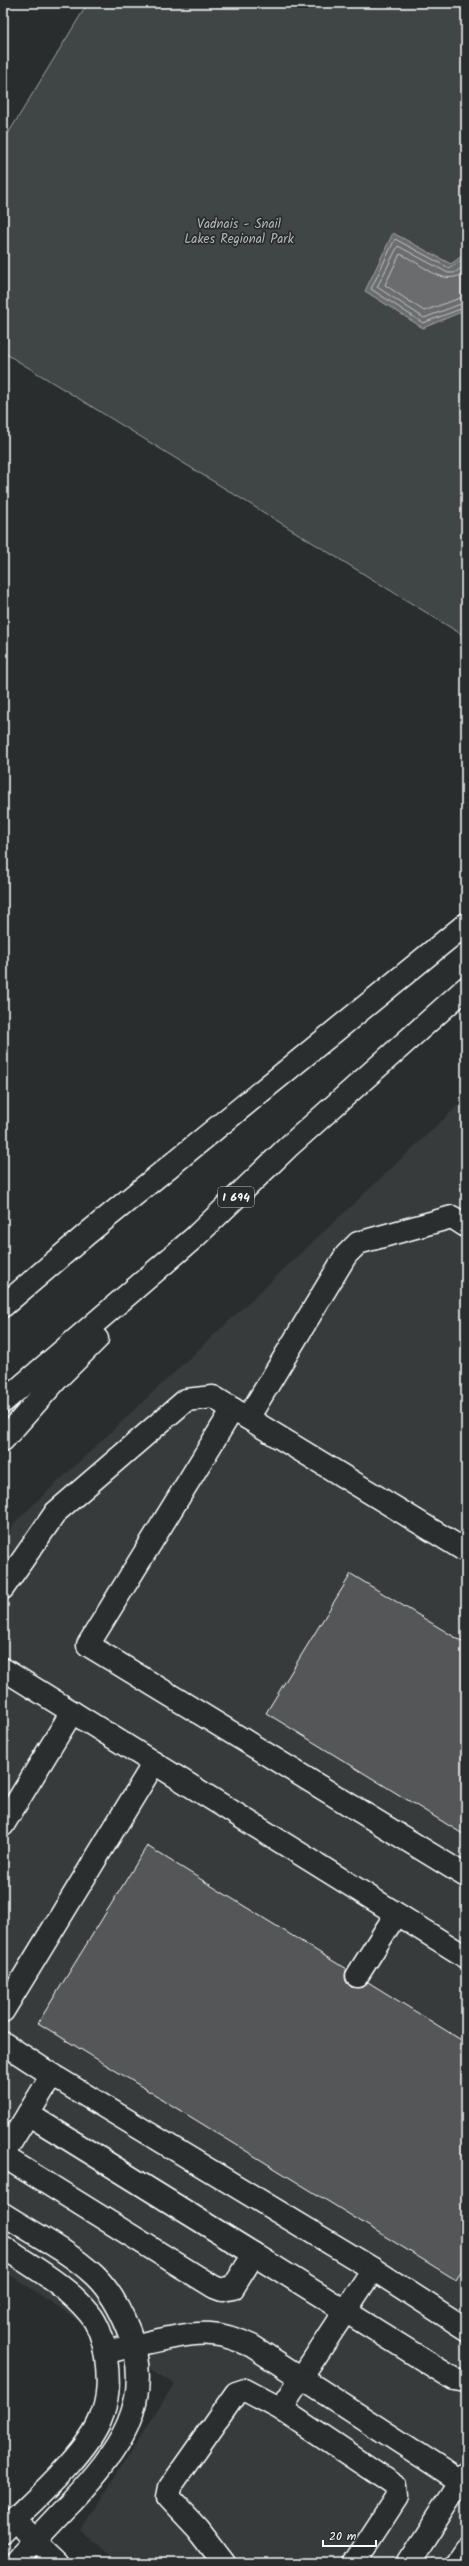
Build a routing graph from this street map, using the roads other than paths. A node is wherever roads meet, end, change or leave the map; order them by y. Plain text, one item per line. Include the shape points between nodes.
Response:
1 (466, 924) edge
2 (466, 988) edge
3 (466, 1226) edge
4 (88, 1233) junction
5 (172, 1257) junction
6 (3, 1291) edge
7 (3, 1306) edge
8 (3, 1402) edge
9 (241, 1414) junction
10 (3, 1440) edge
11 (466, 1550) edge
12 (3, 1588) edge
13 (3, 1669) edge
14 (72, 1712) junction
15 (154, 1763) junction
16 (3, 1825) edge
17 (466, 1876) edge
18 (396, 1914) junction
19 (466, 1957) edge
20 (357, 1976) dead end
21 (3, 2011) edge
22 (3, 2043) edge
23 (52, 2075) junction
24 (28, 2114) junction
25 (3, 2155) edge
26 (3, 2214) edge
27 (3, 2247) edge
28 (254, 2254) junction
29 (373, 2269) junction
30 (346, 2310) junction
31 (466, 2329) edge
32 (135, 2346) junction
33 (105, 2352) junction
34 (302, 2379) junction
35 (466, 2381) edge
36 (281, 2409) junction
37 (464, 2480) edge
38 (6, 2521) edge
39 (35, 2540) junction
40 (466, 2550) edge
41 (364, 2560) edge
42 (14, 2563) edge
43 (59, 2563) edge
44 (224, 2563) edge
45 (408, 2563) edge
46 (457, 2563) edge

1 - 4 main road
2 - 5 main road, I 694 via 288,1147
3 - 9 main road via 452,1217 358,1243 346,1255
4 - 6 main road
4 - 7 main road
5 - 8 main road, I 694
5 - 10 main road
9 - 11 main road
9 - 12 main road via 213,1397 186,1400 56,1512
9 - 17 main road via 88,1645
13 - 14 main road
14 - 15 main road
14 - 16 main road
15 - 18 main road
15 - 21 main road
18 - 19 main road
18 - 20 main road
22 - 23 main road
23 - 24 main road
23 - 29 main road
24 - 25 main road
24 - 28 main road
25 - 28 main road via 214,2287 222,2290 233,2288
26 - 32 main road via 94,2275 124,2318
27 - 33 main road via 54,2281 77,2300 98,2328
28 - 30 main road
29 - 30 main road
29 - 31 main road
30 - 34 main road
30 - 35 main road via 454,2379
32 - 33 main road
32 - 34 main road via 210,2333 252,2346
32 - 39 main road via 137,2386 133,2410 125,2433 102,2467
33 - 38 main road via 109,2380 107,2400 100,2420 80,2451
34 - 36 main road
34 - 37 main road
36 - 41 main road via 396,2486 397,2497
36 - 44 main road via 245,2390 236,2393 170,2487 168,2497 197,2528
37 - 45 main road
38 - 39 main road
39 - 42 main road
39 - 43 main road
40 - 46 main road

